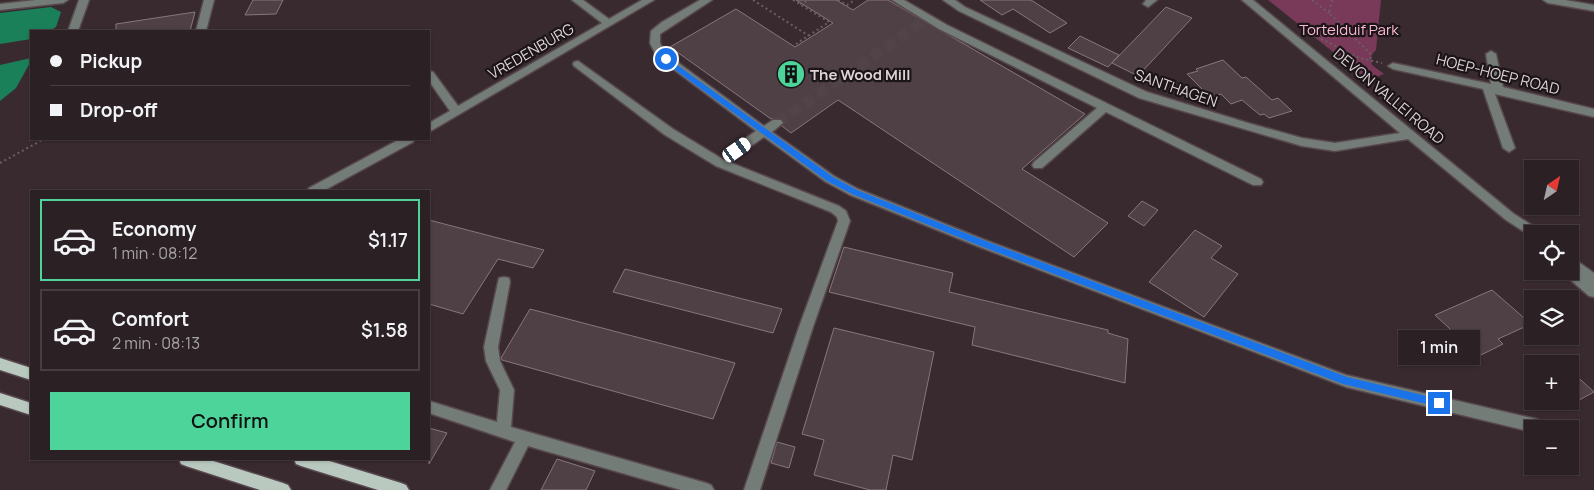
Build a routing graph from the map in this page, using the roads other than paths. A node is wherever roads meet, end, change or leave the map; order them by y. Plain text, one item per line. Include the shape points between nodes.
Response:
1 (63, 0) edge
2 (84, 0) edge
3 (209, 0) edge
4 (577, 0) edge
5 (649, 0) edge
6 (707, 0) edge
7 (897, 0) edge
8 (948, 0) edge
9 (1247, 0) edge
10 (1548, 0) edge
11 (0, 7) edge
12 (1594, 8) edge
13 (608, 23) junction
14 (73, 30) edge
15 (201, 30) edge
16 (1491, 54) dead end
17 (578, 64) dead end
18 (1393, 66) road end
19 (430, 75) edge
20 (1493, 89) junction
21 (1106, 106) junction
22 (456, 112) junction
23 (1594, 113) edge
24 (777, 123) tunnel mouth
25 (430, 127) edge
26 (764, 132) junction
27 (1410, 135) junction
28 (407, 140) edge
29 (1509, 148) dead end
30 (737, 150) dead end
31 (1038, 165) dead end
32 (1257, 182) dead end
33 (315, 190) edge
34 (1510, 217) junction
35 (1524, 226) edge
36 (1524, 232) edge
37 (1579, 268) edge
38 (1579, 279) edge
39 (1594, 280) edge
40 (504, 282) dead end
41 (1594, 292) edge
42 (0, 364) edge
43 (30, 374) edge
44 (0, 398) edge
45 (430, 407) edge
46 (30, 409) edge
47 (1524, 423) edge
48 (503, 431) junction
49 (524, 438) junction
50 (189, 460) edge
51 (304, 460) edge
52 (283, 490) edge
53 (401, 490) edge
54 (498, 490) edge
55 (706, 490) edge
56 (752, 490) edge

1 - 11 street
2 - 14 street
3 - 15 street
4 - 13 street
5 - 13 street, VREDENBURG
6 - 26 street via 660,29 654,37 656,47 675,67
7 - 21 street via 926,19
8 - 27 street, SANTHAGEN via 1111,81 1175,106 1326,146 1344,147
9 - 27 street, DEVON VALLEI ROAD
10 - 12 street
13 - 22 street, VREDENBURG
16 - 20 street
17 - 56 street via 669,132 720,163 842,214 844,221
18 - 20 street, HOEP-HOEP ROAD via 1426,71
19 - 22 street
20 - 23 street, HOEP-HOEP ROAD
20 - 29 street
21 - 31 street
21 - 32 street
22 - 25 street, VREDENBURG
24 - 26 street
26 - 30 street
26 - 47 street via 847,189 981,242 1346,381
27 - 34 street, DEVON VALLEI ROAD
28 - 33 street
34 - 35 street, DEVON VALLEI ROAD
34 - 36 street, DEVON VALLEI ROAD
37 - 39 street
38 - 41 street
40 - 48 street via 491,347 493,361 507,390
42 - 43 main road
44 - 46 main road
45 - 48 street
48 - 49 street
49 - 54 street
49 - 55 street
50 - 52 main road
51 - 53 main road

